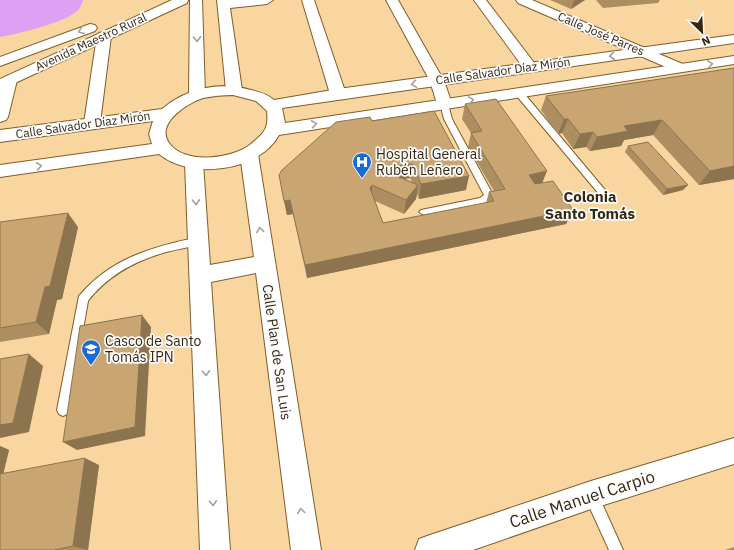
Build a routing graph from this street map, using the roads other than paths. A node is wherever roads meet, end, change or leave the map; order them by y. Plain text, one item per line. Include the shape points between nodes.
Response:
1 (156, 0) edge
2 (182, 0) edge
3 (196, 0) edge
4 (266, 0) edge
5 (308, 0) edge
6 (392, 0) edge
7 (480, 0) edge
8 (522, 0) edge
9 (223, 2) edge
10 (104, 36) junction
11 (734, 39) edge
12 (643, 52) junction
13 (734, 60) edge
14 (0, 62) edge
15 (530, 66) junction
16 (680, 68) junction
17 (437, 81) junction
18 (5, 82) edge
19 (234, 90) junction
20 (519, 93) junction
21 (338, 94) junction
22 (197, 95) junction
23 (444, 104) junction
24 (272, 105) junction
25 (166, 114) junction
26 (0, 117) edge
27 (92, 123) junction
28 (276, 130) junction
29 (0, 136) edge
30 (163, 148) junction
31 (249, 154) junction
32 (194, 163) junction
33 (0, 171) edge
34 (602, 192) dead end
35 (424, 212) dead end
36 (199, 241) junction
37 (265, 264) junction
38 (201, 275) junction
39 (63, 410) dead end
40 (734, 451) edge
41 (591, 495) junction
42 (215, 550) edge
43 (306, 550) edge
44 (430, 550) edge
45 (616, 550) edge

1 -> 14 street, Avenida Maestro Rural
2 - 10 street, Avenida Maestro Rural
3 -> 22 street
4 - 9 street
5 - 21 street
6 - 17 street
7 - 15 street
8 - 12 street, Calle José Parres
9 - 19 street
10 - 18 street, Avenida Maestro Rural
10 - 27 street
11 - 12 street, Calle Salvador Díaz Mirón
12 -> 15 street, Calle Salvador Díaz Mirón
12 - 16 street, Calle José Parres
16 -> 13 street, Calle Salvador Díaz Mirón
15 - 17 street, Calle Salvador Díaz Mirón
16 - 20 street, Calle Salvador Díaz Mirón
17 -> 21 street, Calle Salvador Díaz Mirón
17 - 23 street
18 - 26 street
19 - 22 street
19 - 24 street via 249,92
23 -> 20 street, Calle Salvador Díaz Mirón
20 - 34 lane
21 - 24 street, Calle Salvador Díaz Mirón
22 - 25 street via 185,100
28 -> 23 street, Calle Salvador Díaz Mirón
23 - 35 lane via 448,119 488,196 483,201
24 - 28 street via 277,113
25 - 27 street, Calle Salvador Díaz Mirón
25 - 30 street via 159,125 158,137
27 - 29 street, Calle Salvador Díaz Mirón
28 - 31 street via 266,143
30 - 32 street via 176,157
33 -> 30 street
31 - 32 street via 232,160
37 -> 31 street, Calle Plan de San Luis
32 -> 36 street
36 - 38 street
36 - 39 lane via 167,247 140,258 113,271 92,286 83,299
37 - 38 street
43 -> 37 street, Calle Plan de San Luis
38 -> 42 street
40 - 41 street, Calle Manuel Carpio
41 - 44 street, Calle Manuel Carpio
41 - 45 lane

